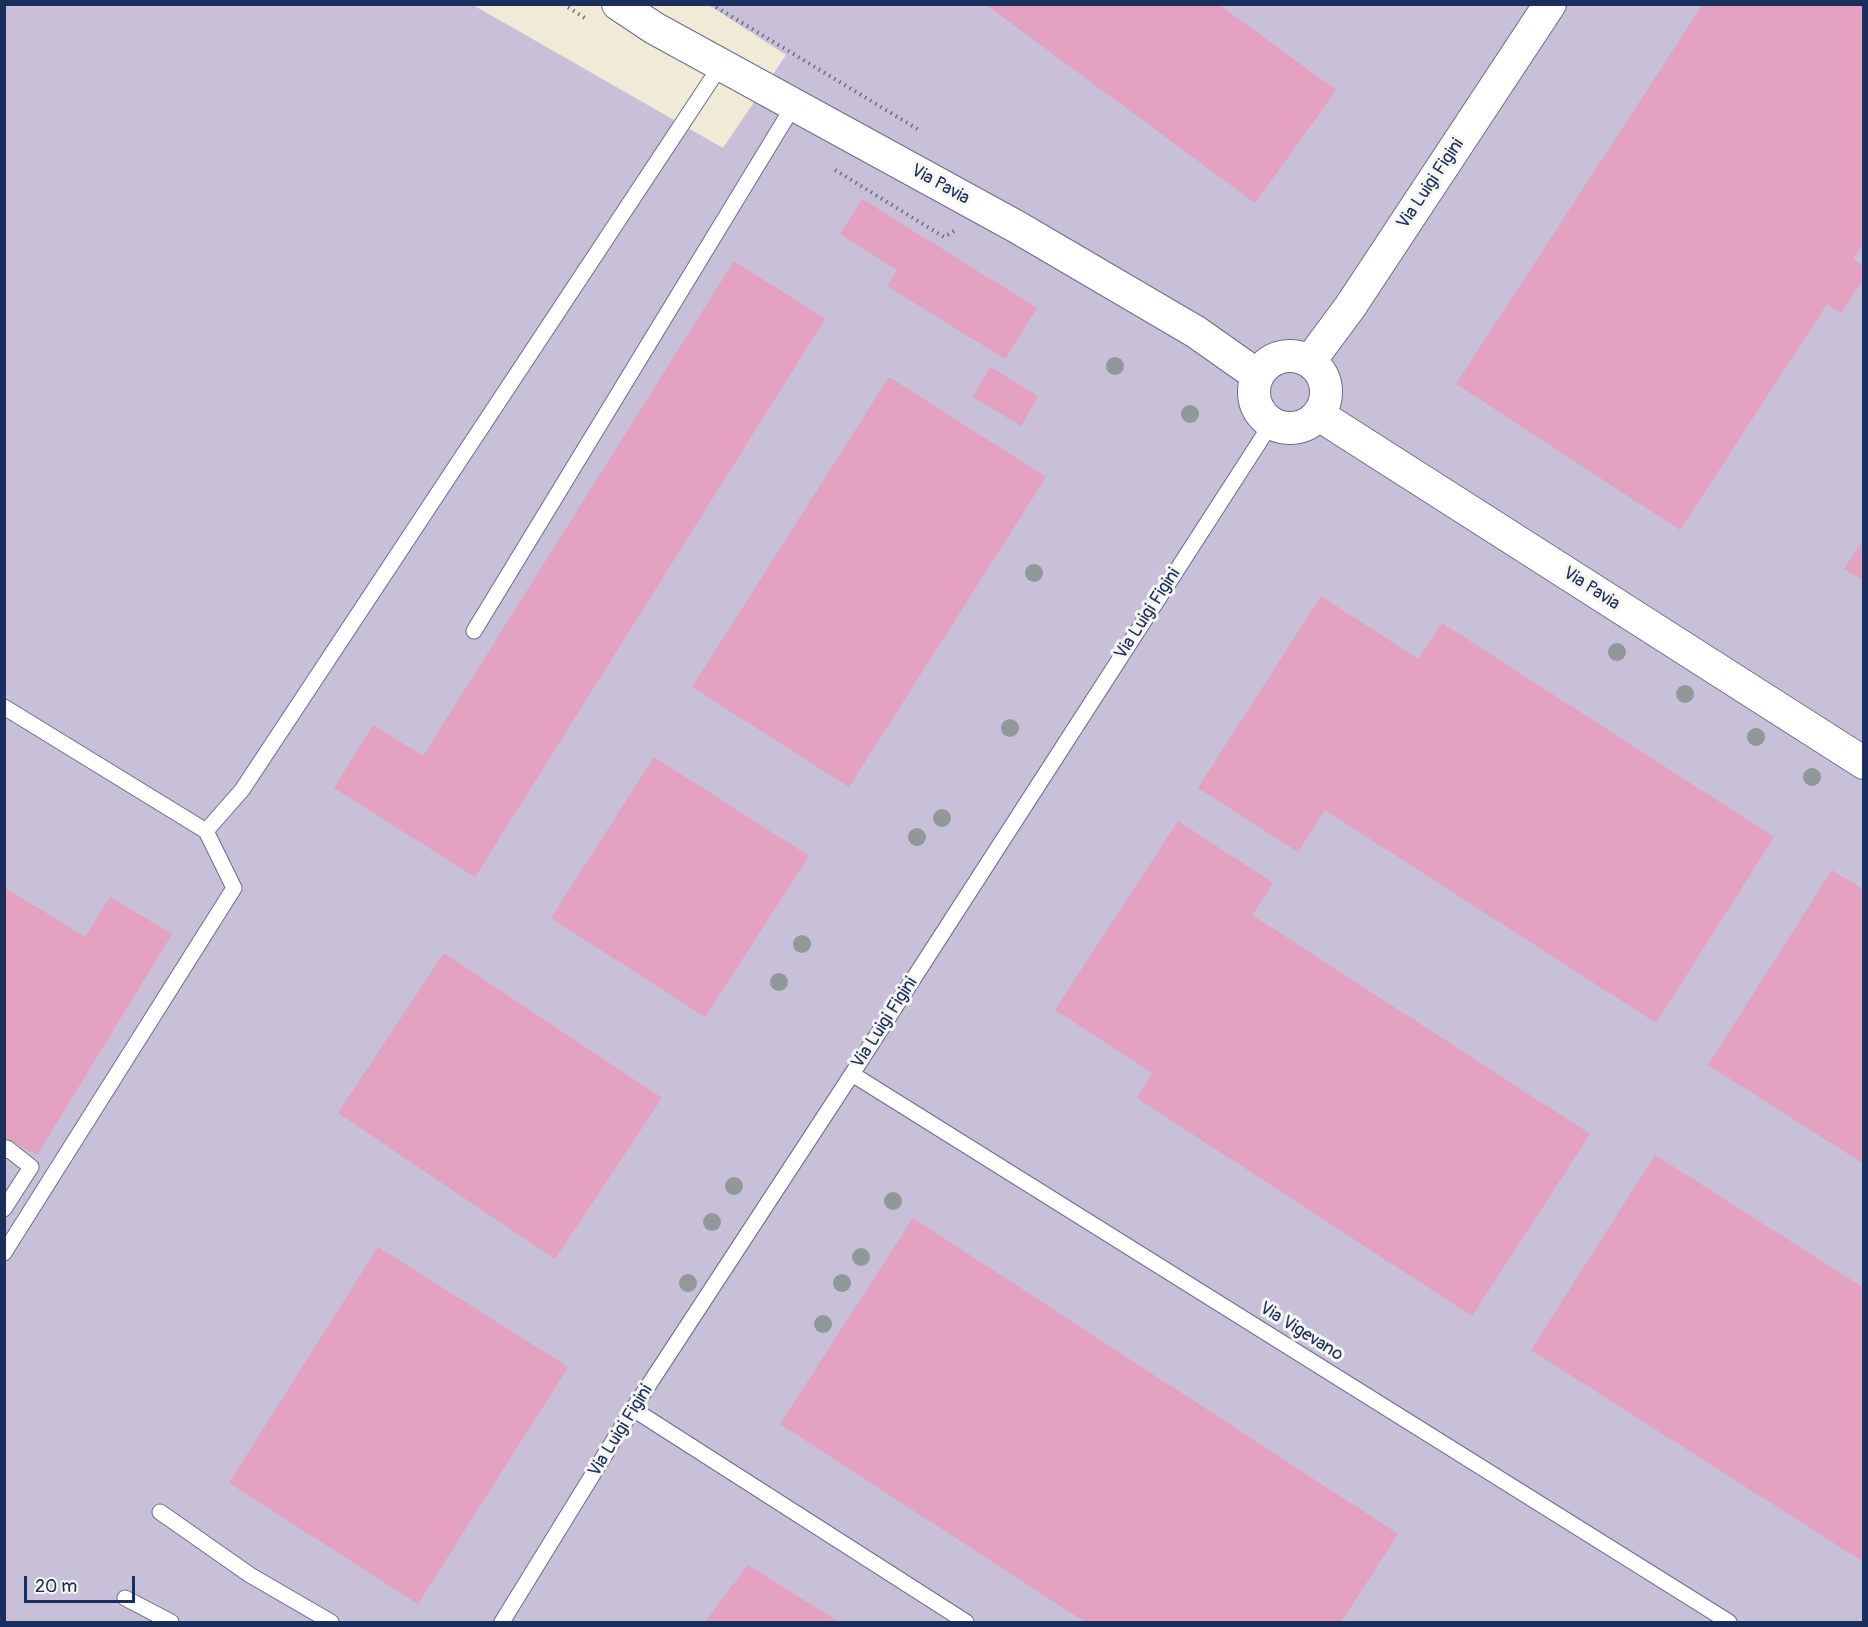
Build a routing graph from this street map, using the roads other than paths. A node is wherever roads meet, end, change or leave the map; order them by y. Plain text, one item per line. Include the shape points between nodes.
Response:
1 (618, 4) edge
2 (1550, 4) edge
3 (722, 65) junction
4 (794, 105) junction
5 (1310, 362) junction
6 (1257, 375) junction
7 (1319, 415) junction
8 (1270, 424) junction
9 (474, 631) dead end
10 (4, 706) edge
11 (1863, 763) edge
12 (206, 831) junction
13 (852, 1074) junction
14 (4, 1152) edge
15 (4, 1209) edge
16 (4, 1253) edge
17 (633, 1409) junction
18 (160, 1512) dead end
19 (125, 1598) dead end
20 (171, 1623) edge
21 (331, 1623) edge
22 (502, 1623) edge
23 (966, 1623) edge
24 (1729, 1623) edge

1 - 3 street, Via Pavia
2 - 5 street, Via Luigi Figini
3 - 4 street, Via Pavia
3 - 12 lane via 242,790
4 - 6 street, Via Pavia via 1037,239 1196,332
4 - 9 lane
5 - 6 street via 1291,355 1271,360
5 - 7 street via 1323,376 1327,396
6 - 8 street via 1253,393 1258,410
7 - 8 street via 1305,426 1288,430
7 - 11 street, Via Pavia
8 - 13 lane, Via Luigi Figini
10 - 12 lane
12 - 16 lane via 234,888
13 - 17 lane, Via Luigi Figini
13 - 24 lane, Via Vigevano
14 - 15 lane via 7,1148 31,1167
17 - 22 lane, Via Luigi Figini
17 - 23 lane
18 - 21 lane via 250,1575
19 - 20 lane

